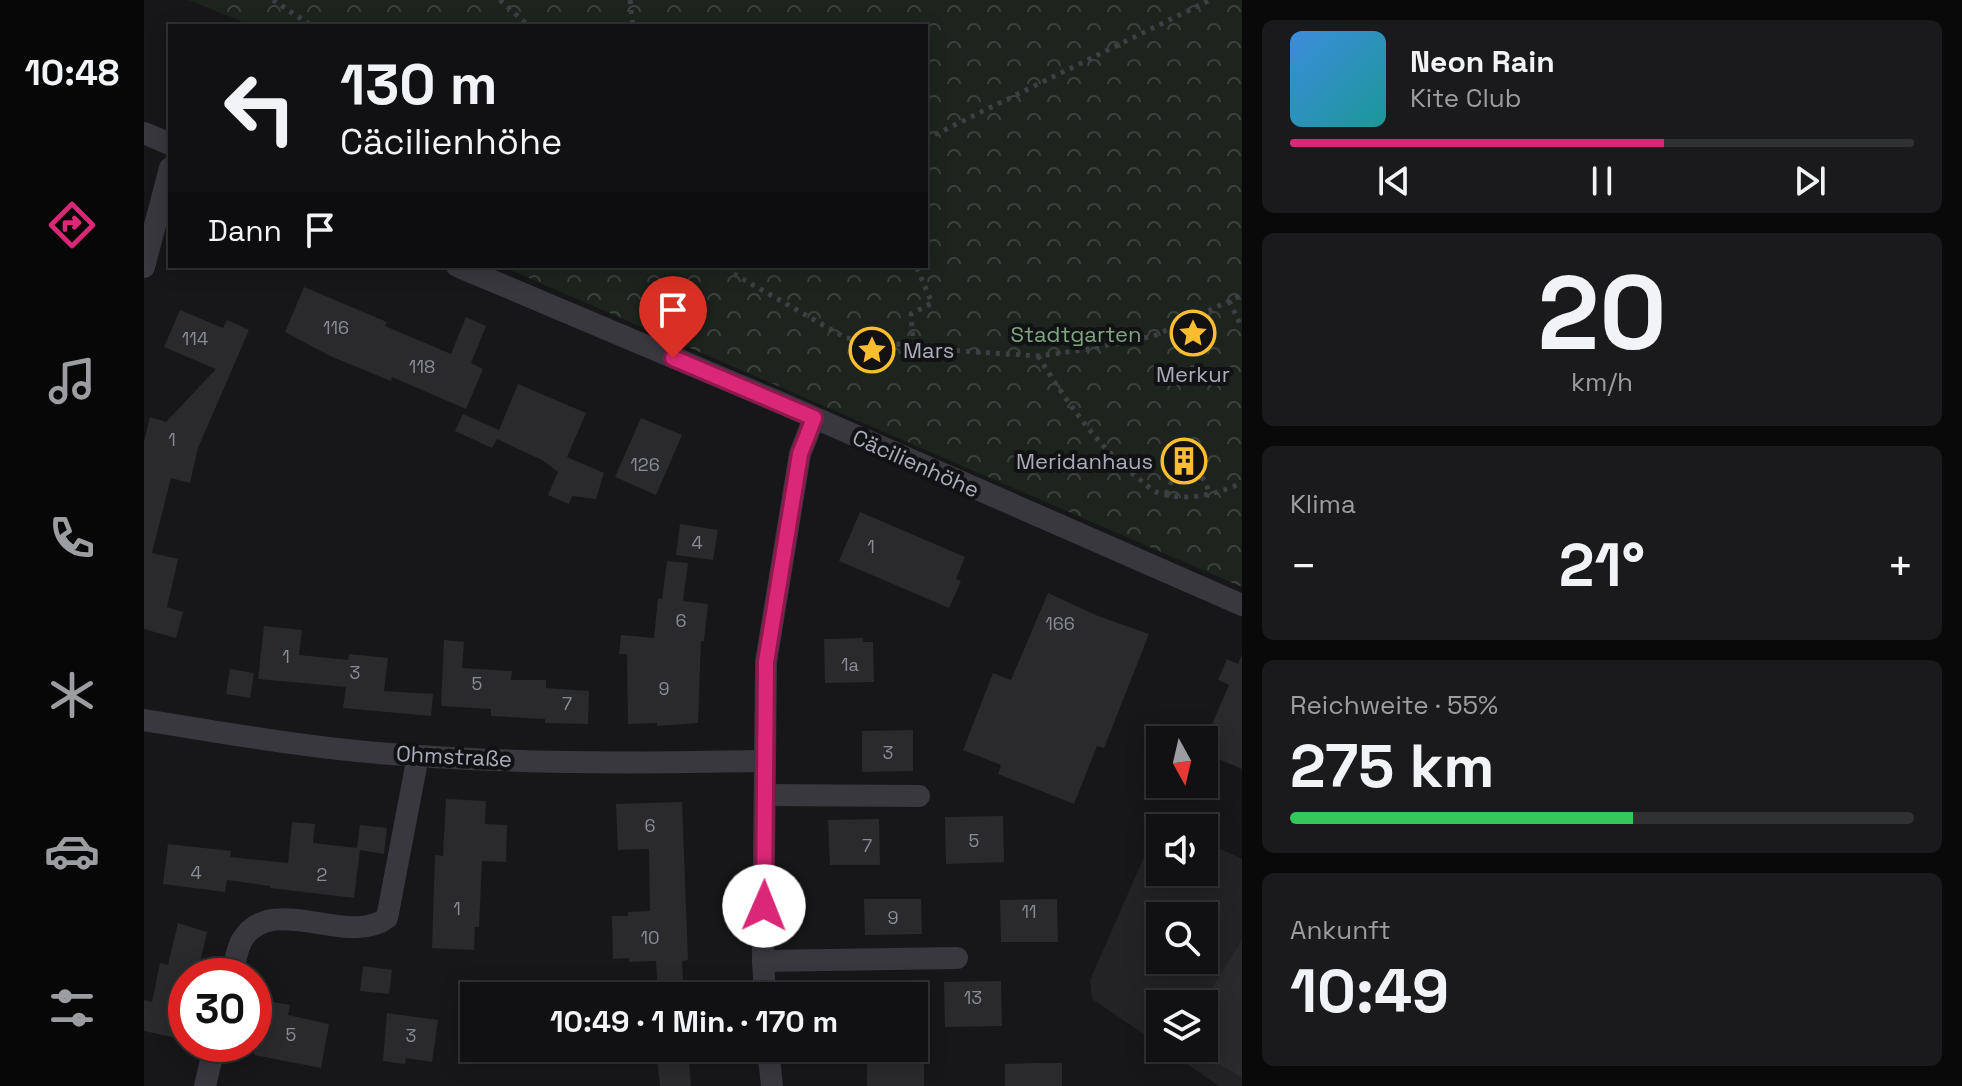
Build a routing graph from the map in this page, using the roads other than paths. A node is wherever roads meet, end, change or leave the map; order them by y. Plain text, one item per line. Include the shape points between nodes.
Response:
1 (144, 133) edge
2 (168, 143) edge
3 (168, 176) edge
4 (144, 267) edge
5 (462, 268) edge
6 (814, 418) junction
7 (1242, 605) edge
8 (144, 720) edge
9 (418, 756) junction
10 (765, 761) junction
11 (766, 795) junction
12 (919, 796) dead end
13 (237, 958) edge
14 (957, 958) dead end
15 (763, 961) junction
16 (764, 982) edge
17 (211, 1062) edge
18 (769, 1062) edge
19 (205, 1086) edge
20 (772, 1086) edge

1 - 2 street
3 - 4 street
5 - 6 street, Cäcilienhöhe
6 - 7 street, Cäcilienhöhe
6 - 10 street via 800,454 766,662
8 - 9 street, Ohmstraße
9 - 10 street, Ohmstraße
9 - 13 street via 387,918 370,928 267,920 242,941
10 - 11 street
11 - 12 street
11 - 15 street
14 - 15 street
15 - 16 street
17 - 19 street
18 - 20 street

